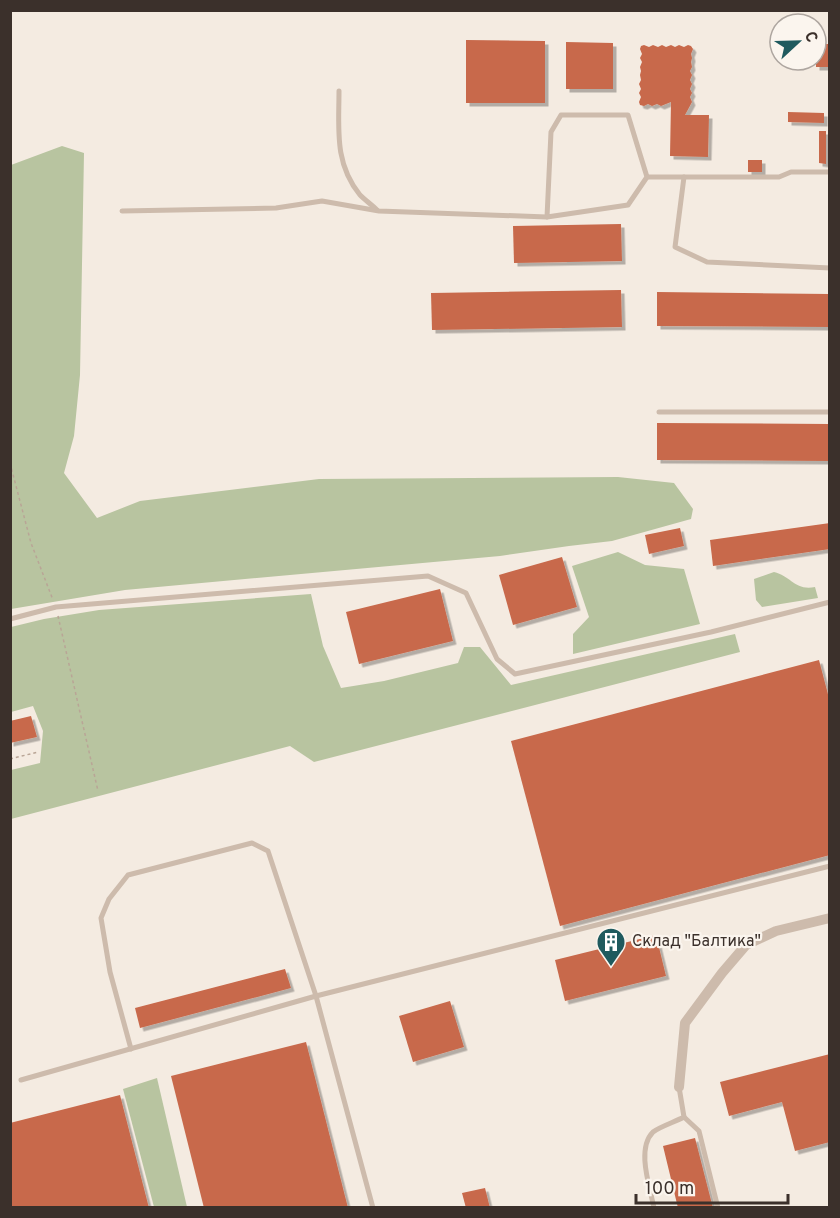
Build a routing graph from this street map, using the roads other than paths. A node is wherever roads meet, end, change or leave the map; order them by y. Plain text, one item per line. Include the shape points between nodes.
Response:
1 (339, 91) dead end
2 (830, 172) edge
3 (647, 177) junction
4 (684, 177) junction
5 (122, 211) dead end
6 (379, 211) junction
7 (547, 217) junction
8 (830, 268) edge
9 (659, 412) dead end
10 (830, 412) edge
11 (830, 602) edge
12 (10, 619) edge
13 (830, 866) edge
14 (830, 918) edge
15 (316, 996) junction
16 (131, 1049) junction
17 (21, 1080) dead end
18 (679, 1087) joint
19 (684, 1117) junction
20 (373, 1208) edge
21 (654, 1208) edge
22 (718, 1208) edge

1 - 6 lane via 339,145 344,170 360,195
2 - 4 lane via 791,172 779,177
3 - 4 lane
3 - 7 lane via 628,205
3 - 7 lane via 628,115 561,115 551,132
4 - 8 lane via 675,247 707,262
5 - 6 lane via 276,208 322,201
6 - 7 lane
9 - 10 lane
11 - 12 lane via 515,674 497,659 466,593 428,576 56,607
13 - 15 lane
14 - 18 street via 776,931 746,945 685,1023
15 - 16 lane
15 - 16 lane via 268,851 252,843 128,875 109,899 101,918 110,972
15 - 20 lane
16 - 17 lane
18 - 19 lane
19 - 21 lane via 654,1132 647,1143 645,1168
19 - 22 lane via 699,1131

